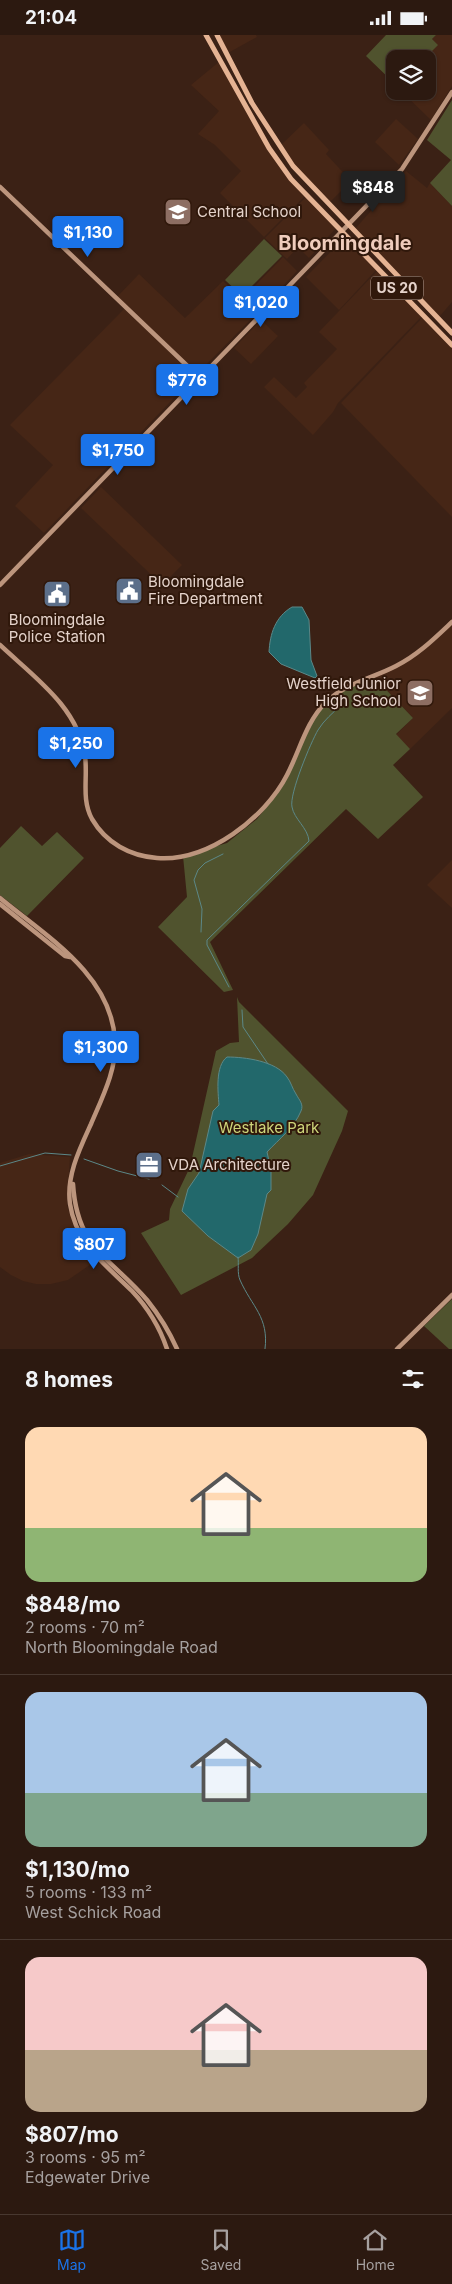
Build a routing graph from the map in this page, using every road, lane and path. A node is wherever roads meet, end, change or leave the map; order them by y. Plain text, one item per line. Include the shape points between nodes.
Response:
1 (206, 35) edge
2 (217, 35) edge
3 (452, 92) edge
4 (0, 187) edge
5 (348, 225) junction
6 (341, 232) junction
7 (424, 315) junction
8 (438, 318) junction
9 (452, 333) edge
10 (452, 345) edge
11 (200, 378) junction
12 (0, 585) edge
13 (452, 622) edge
14 (0, 645) edge
15 (0, 898) edge
16 (0, 905) edge
17 (70, 957) junction
18 (72, 1175) junction
19 (452, 1295) edge
20 (168, 1349) edge
21 (177, 1349) edge
22 (397, 1349) edge

1 - 6 main road, US 20 via 281,165 298,188
2 - 5 main road, US 20 via 283,152
3 - 5 street via 405,165
4 - 11 street
5 - 6 street
5 - 8 main road, US 20
6 - 7 main road, US 20
6 - 11 street
7 - 8 main road
7 - 10 main road, US 20
8 - 9 main road, US 20
11 - 12 street
13 - 14 street via 408,659 354,684 327,701 314,716 277,792 245,826 202,849 160,858 122,849 92,819 86,795 85,753 75,723 55,697
15 - 17 street
16 - 17 street
17 - 18 street via 83,968 103,998 116,1042 110,1078
18 - 20 street via 70,1203 84,1243 142,1303
18 - 21 street via 74,1203 89,1241 146,1299 165,1324
19 - 22 street

